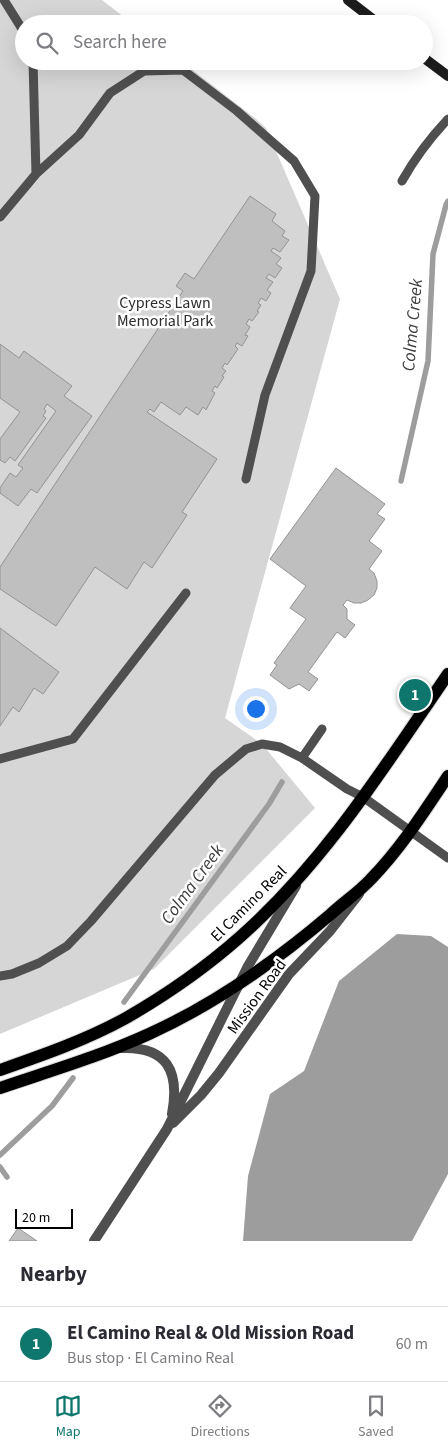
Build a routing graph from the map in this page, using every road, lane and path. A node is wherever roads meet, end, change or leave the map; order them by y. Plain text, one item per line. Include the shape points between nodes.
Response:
1 (4, 0) edge
2 (348, 0) edge
3 (368, 15) edge
4 (15, 18) edge
5 (433, 65) edge
6 (33, 70) edge
7 (448, 76) edge
8 (448, 119) edge
9 (36, 174) junction
10 (402, 181) dead end
11 (0, 217) edge
12 (246, 479) dead end
13 (186, 593) dead end
14 (448, 674) edge
15 (322, 729) dead end
16 (302, 758) junction
17 (0, 759) edge
18 (448, 776) edge
19 (363, 797) junction
20 (411, 831) junction
21 (448, 858) edge
22 (310, 864) junction
23 (370, 881) junction
24 (0, 976) edge
25 (239, 983) junction
26 (114, 1048) junction
27 (0, 1070) edge
28 (0, 1088) edge
29 (167, 1129) junction
30 (94, 1241) edge

1 - 4 lane
2 - 3 street
5 - 7 street
6 - 9 lane
8 - 10 lane
9 - 11 lane
9 - 12 lane via 79,135 110,93 144,71 183,70 237,111 294,161 315,196 311,271 265,395
13 - 17 lane via 74,739
14 - 19 main road, El Camino Real
15 - 16 lane
16 - 19 lane
16 - 24 lane via 280,747 262,744 246,749 215,775 67,946 39,963
18 - 20 main road
19 - 20 lane
19 - 22 main road, El Camino Real
20 - 21 lane
20 - 23 main road
22 - 25 street, Mission Road
22 - 27 main road, El Camino Real via 240,937 159,998 86,1038
23 - 25 main road via 301,939
23 - 29 street, Mission Road via 330,931 289,974 201,1095
25 - 26 main road via 166,1025
25 - 29 street, Mission Road
26 - 28 main road
26 - 29 street, Mission Road via 147,1050 160,1056 170,1067 174,1095
29 - 30 street, Mission Road

